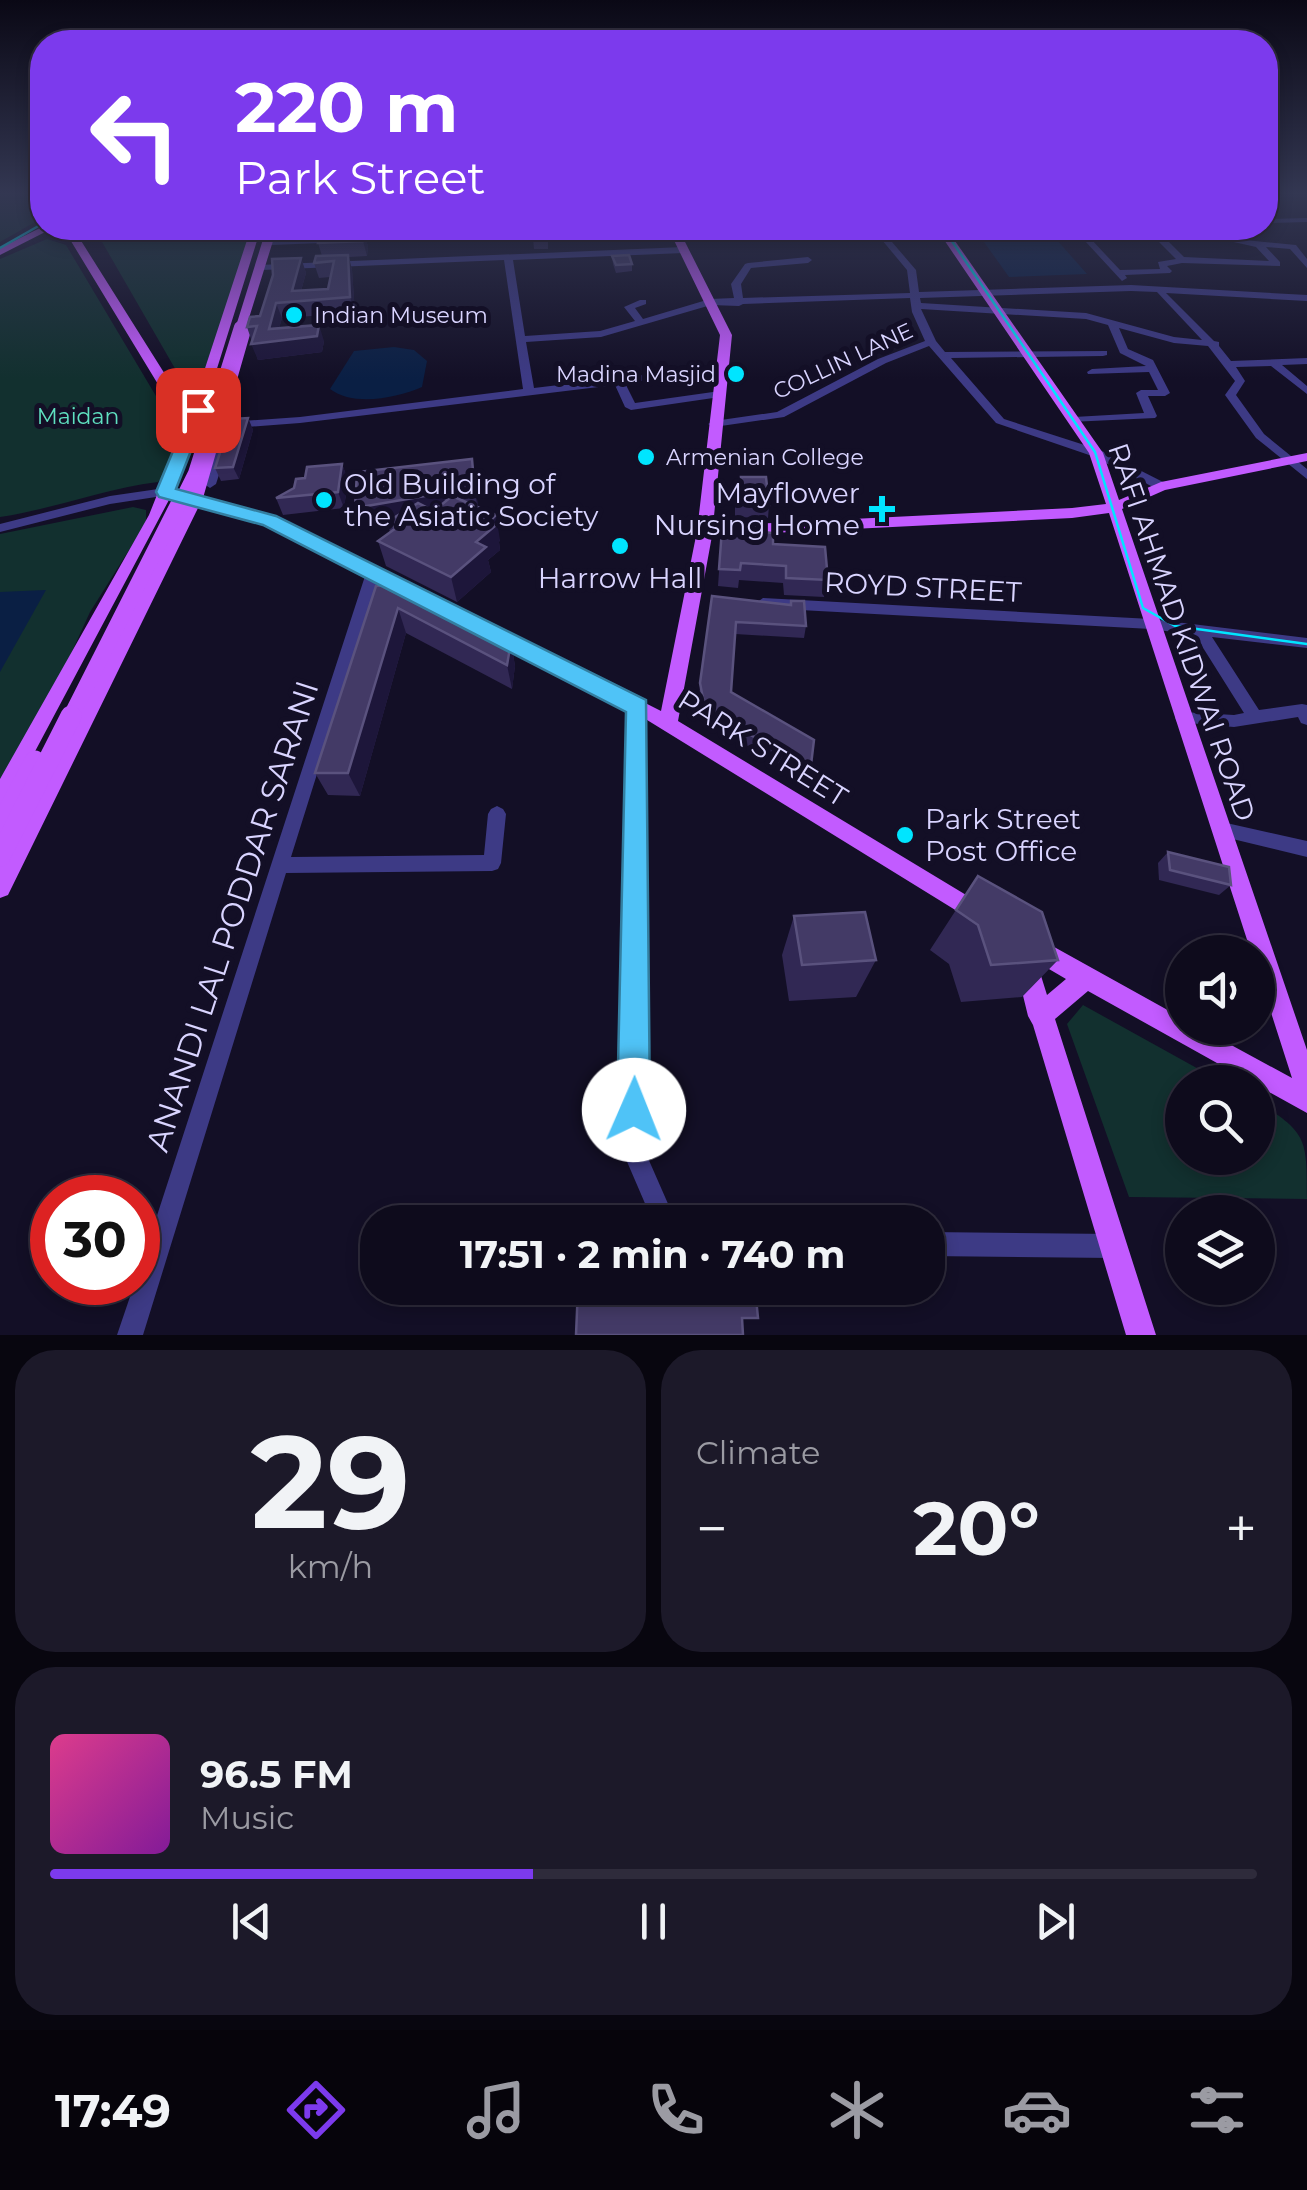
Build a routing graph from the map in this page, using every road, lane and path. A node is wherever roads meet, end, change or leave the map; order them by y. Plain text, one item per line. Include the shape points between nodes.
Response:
1 (88, 254) edge
2 (252, 254) edge
3 (258, 254) edge
4 (259, 254) edge
5 (263, 254) edge
6 (459, 254) edge
7 (576, 254) edge
8 (686, 254) edge
9 (898, 254) edge
10 (959, 254) edge
11 (1101, 254) edge
12 (1176, 254) edge
13 (1268, 254) edge
14 (508, 257) junction
15 (458, 259) junction
16 (808, 260) dead end
17 (1182, 260) junction
18 (262, 267) junction
19 (1118, 273) junction
20 (1130, 288) junction
21 (986, 292) junction
22 (914, 293) junction
23 (1160, 293) junction
24 (1307, 298) edge
25 (643, 302) dead end
26 (710, 302) junction
27 (738, 302) junction
28 (917, 306) junction
29 (999, 310) junction
30 (1112, 322) junction
31 (641, 323) junction
32 (523, 339) junction
33 (930, 342) junction
34 (1216, 344) junction
35 (1295, 348) dead end
36 (1028, 351) junction
37 (1104, 352) dead end
38 (941, 355) junction
39 (1307, 361) edge
40 (1230, 364) junction
41 (1276, 364) junction
42 (725, 368) junction
43 (1152, 369) junction
44 (1092, 372) dead end
45 (620, 382) junction
46 (1307, 391) edge
47 (529, 392) junction
48 (720, 394) junction
49 (1074, 420) junction
50 (714, 424) junction
51 (224, 426) junction
52 (191, 427) junction
53 (1096, 452) junction
54 (1300, 459) edge
55 (1307, 475) edge
56 (210, 484) dead end
57 (1161, 486) junction
58 (165, 492) junction
59 (196, 498) junction
60 (1113, 508) junction
61 (0, 528) edge
62 (705, 531) junction
63 (373, 573) junction
64 (427, 600) edge
65 (693, 600) junction
66 (712, 600) edge
67 (750, 602) edge
68 (474, 624) edge
69 (1151, 624) junction
70 (1199, 630) junction
71 (1307, 643) edge
72 (64, 680) junction
73 (105, 682) junction
74 (638, 707) junction
75 (1256, 716) junction
76 (1182, 718) junction
77 (1307, 719) edge
78 (668, 724) junction
79 (0, 798) edge
80 (497, 814) dead end
81 (0, 827) edge
82 (1222, 830) junction
83 (1307, 849) edge
84 (0, 856) edge
85 (280, 865) junction
86 (0, 888) edge
87 (1011, 935) junction
88 (1086, 978) junction
89 (1040, 1016) junction
90 (1307, 1086) edge
91 (1307, 1100) edge
92 (657, 1205) edge
93 (945, 1244) edge
94 (1114, 1246) junction
95 (130, 1335) edge
96 (1140, 1335) edge

1 - 52 main road
2 - 52 main road
3 - 81 main road, bridge via 184,474
4 - 84 main road, bridge via 186,490
5 - 18 main road
6 - 15 street
7 - 14 street
8 - 26 main road
9 - 22 street via 911,270
10 - 21 main road, RAFI AHMAD KIDWAI ROAD
11 - 19 street
12 - 17 street
13 - 17 street via 1277,264
14 - 15 street
14 - 32 street
15 - 18 street
16 - 27 street via 748,266 736,284
17 - 19 street via 1161,264 1167,271
18 - 51 main road
19 - 20 street
20 - 21 street
20 - 23 street
21 - 22 street
21 - 29 main road, RAFI AHMAD KIDWAI ROAD
22 - 27 street
22 - 28 street
23 - 24 street
23 - 34 street
25 - 31 street via 629,307
26 - 27 street
26 - 31 street
26 - 42 main road via 726,335
28 - 29 street
28 - 33 street
29 - 30 street
29 - 36 main road, RAFI AHMAD KIDWAI ROAD
30 - 34 street
30 - 43 street via 1124,351
31 - 32 street via 582,337
32 - 47 street
33 - 38 street
33 - 50 street, COLLIN LANE via 780,415
34 - 40 street
35 - 39 street
36 - 37 street
36 - 38 street
36 - 49 main road, RAFI AHMAD KIDWAI ROAD
38 - 53 street via 1000,420
39 - 41 street
40 - 41 street
40 - 54 street via 1240,381 1230,395 1260,436
41 - 46 street
42 - 45 street
42 - 48 main road
43 - 44 street
43 - 49 street via 1164,393 1142,393 1151,416
45 - 47 street
45 - 48 street via 631,407
47 - 51 street
48 - 50 main road
49 - 53 main road, RAFI AHMAD KIDWAI ROAD
50 - 62 main road
51 - 52 street
51 - 56 street
51 - 59 main road
52 - 58 main road
53 - 57 street
53 - 60 main road, RAFI AHMAD KIDWAI ROAD
54 - 55 street
54 - 57 main road
57 - 60 main road
58 - 59 main road
58 - 61 street
58 - 72 main road
59 - 63 main road via 270,521
59 - 73 main road
60 - 62 main road
60 - 69 main road, RAFI AHMAD KIDWAI ROAD
62 - 65 main road
63 - 64 main road
63 - 85 street, ANANDI LAL PODDAR SARANI
65 - 66 street
65 - 78 main road
67 - 69 street, ROYD STREET
68 - 74 main road, PARK STREET
69 - 70 street, ROYD STREET
69 - 76 main road, RAFI AHMAD KIDWAI ROAD
70 - 71 street, ROYD STREET
70 - 75 street
72 - 73 main road via 90,672
72 - 79 main road
73 - 86 main road
74 - 78 main road, PARK STREET
74 - 92 street via 633,1150
75 - 76 street
75 - 77 street via 1302,710
76 - 82 main road, RAFI AHMAD KIDWAI ROAD
78 - 87 main road, PARK STREET
80 - 85 street via 492,863
82 - 83 street
82 - 90 main road, RAFI AHMAD KIDWAI ROAD
85 - 95 street, ANANDI LAL PODDAR SARANI
87 - 88 main road, PARK STREET
87 - 89 main road
88 - 89 main road
88 - 91 main road, PARK STREET
89 - 94 main road
93 - 94 street
94 - 96 main road

